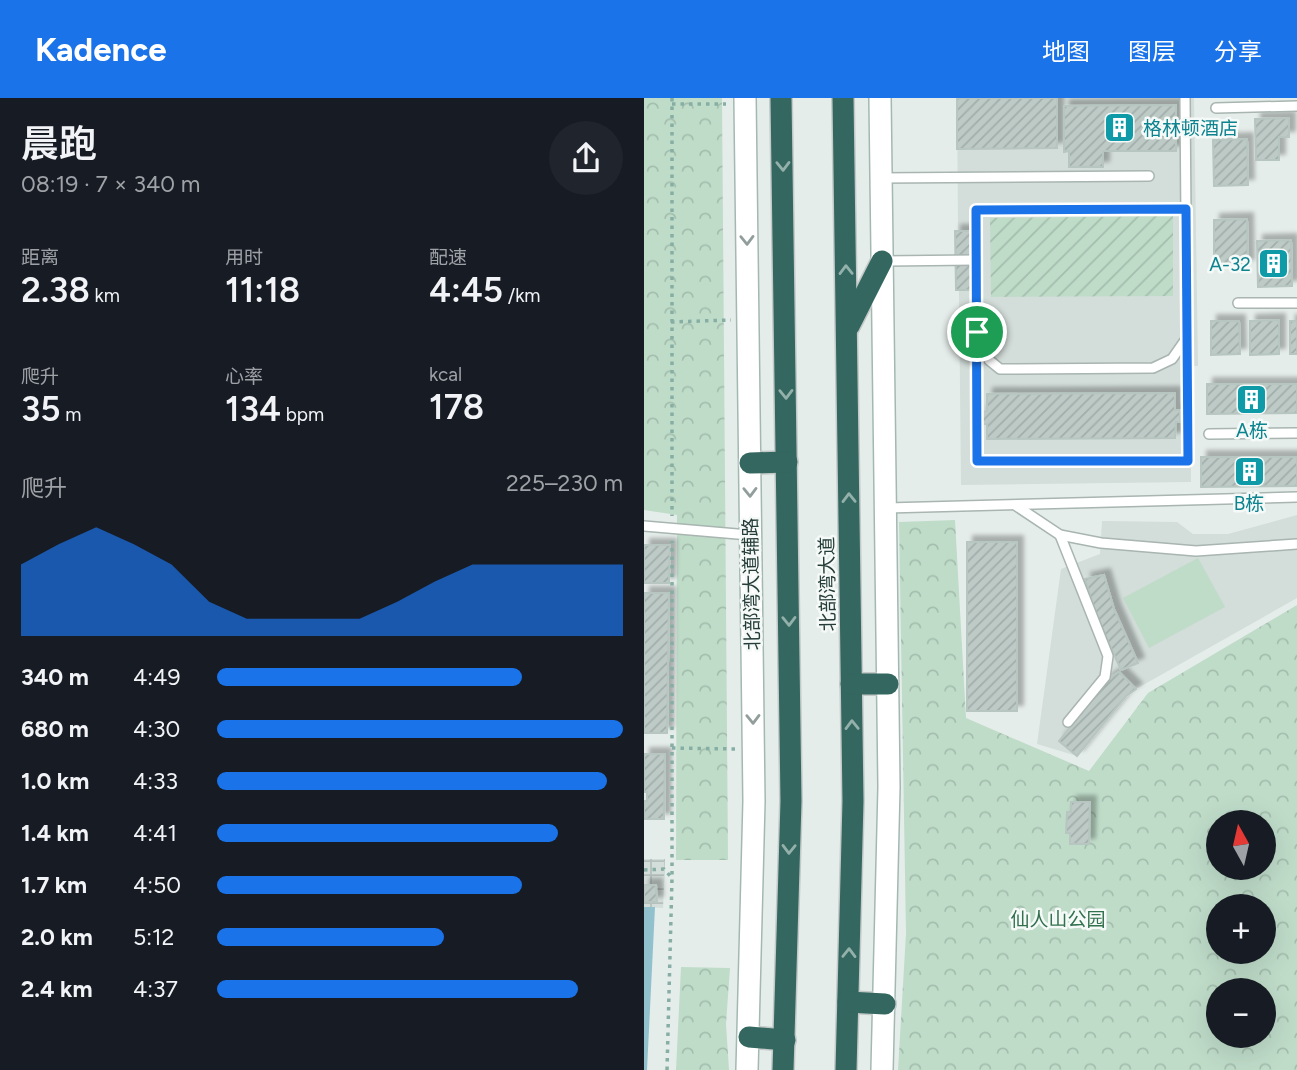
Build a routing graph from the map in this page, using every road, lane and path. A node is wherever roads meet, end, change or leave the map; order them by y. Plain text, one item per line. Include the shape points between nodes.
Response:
1 (672, 98) edge
2 (781, 98) edge
3 (843, 98) edge
4 (880, 98) edge
5 (889, 98) edge
6 (1185, 98) edge
7 (745, 101) edge
8 (672, 104) junction
9 (1297, 106) edge
10 (1216, 108) dead end
11 (880, 129) junction
12 (1149, 176) dead end
13 (881, 178) junction
14 (1186, 209) junction
15 (976, 260) junction
16 (882, 261) junction
17 (1238, 303) dead end
18 (1297, 303) edge
19 (748, 320) junction
20 (671, 322) junction
21 (846, 331) junction
22 (977, 332) junction
23 (1187, 338) junction
24 (1297, 433) edge
25 (1209, 434) dead end
26 (788, 462) junction
27 (750, 463) junction
28 (1297, 497) edge
29 (1013, 505) junction
30 (885, 508) junction
31 (644, 526) edge
32 (672, 528) junction
33 (751, 535) junction
34 (1060, 535) junction
35 (1297, 544) edge
36 (851, 684) junction
37 (888, 684) junction
38 (1068, 722) dead end
39 (672, 748) junction
40 (754, 749) junction
41 (644, 870) edge
42 (672, 878) junction
43 (848, 1002) junction
44 (885, 1004) junction
45 (748, 1037) junction
46 (785, 1040) junction
47 (667, 1070) edge
48 (747, 1070) edge
49 (783, 1070) edge
50 (846, 1070) edge
51 (882, 1070) edge

1 - 8 path
2 -> 26 highway, 北部湾大道
21 -> 3 highway, 北部湾大道
4 - 11 main road
5 - 11 main road
6 - 14 lane
7 - 8 path
7 -> 19 main road, 北部湾大道辅路
8 - 20 path
9 - 10 lane
11 - 13 main road
12 - 13 lane
13 - 16 main road
14 - 15 lane via 976,210
14 - 23 lane
15 - 16 lane
15 - 22 lane
16 - 21 highway
16 - 30 main road
17 - 18 lane
19 - 20 path
19 - 27 main road, 北部湾大道辅路
20 - 32 path
36 -> 21 highway, 北部湾大道
22 - 23 lane via 989,360 1000,369 1153,368 1172,359
22 - 23 lane via 977,461 1188,461
24 - 25 lane
26 - 27 highway
26 -> 46 highway, 北部湾大道 via 790,801
27 -> 33 main road, 北部湾大道辅路
28 - 29 lane
29 - 30 lane
29 - 34 lane
30 - 37 main road
31 - 32 lane
32 - 33 lane
32 - 39 path
33 -> 40 main road, 北部湾大道辅路
34 - 35 lane via 1196,551
34 - 38 lane via 1108,656 1104,677
36 - 37 highway
43 -> 36 highway, 北部湾大道
37 - 44 main road
39 - 40 path
39 - 42 path
40 - 45 main road, 北部湾大道辅路
41 - 42 path via 664,870
42 - 47 path
43 - 44 highway
43 - 50 highway, 北部湾大道
44 - 51 main road
45 - 46 highway
45 - 48 main road, 北部湾大道辅路
46 - 49 highway, 北部湾大道

